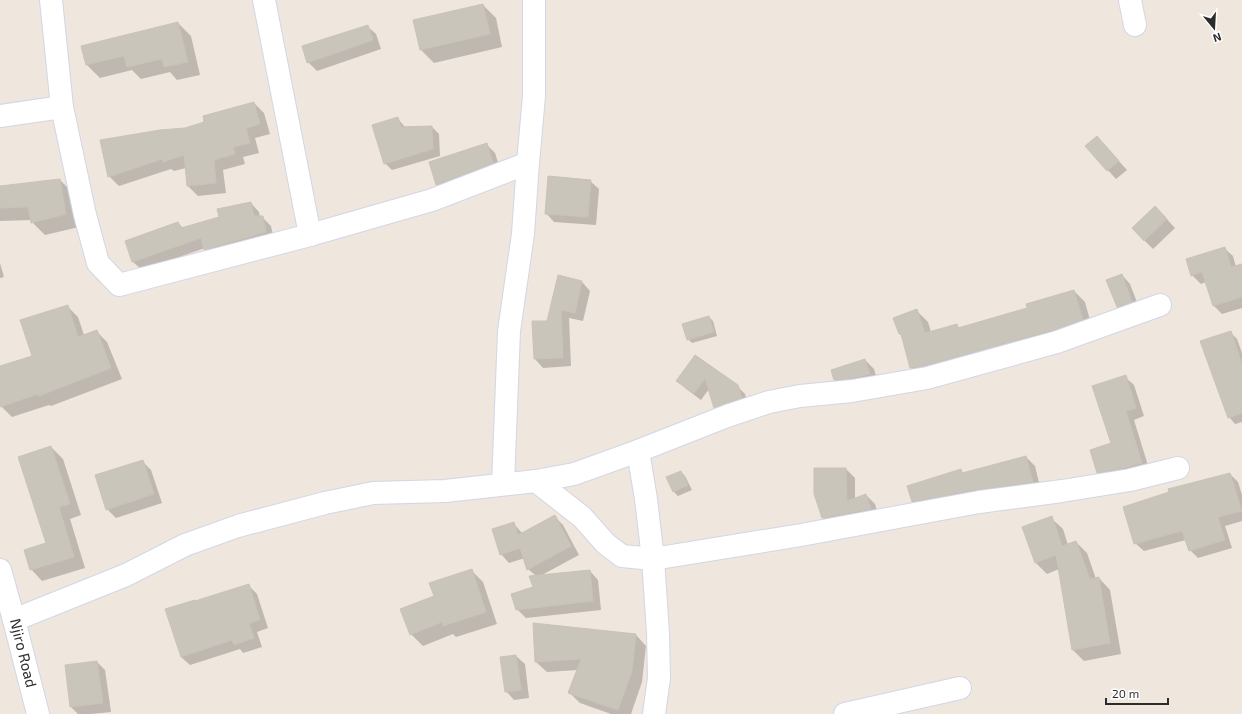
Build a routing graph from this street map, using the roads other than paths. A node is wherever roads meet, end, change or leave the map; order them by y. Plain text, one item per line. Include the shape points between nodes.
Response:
1 (51, 0) edge
2 (264, 0) edge
3 (534, 0) edge
4 (1130, 0) edge
5 (1135, 25) dead end
6 (62, 107) junction
7 (0, 116) edge
8 (528, 164) junction
9 (310, 235) junction
10 (1160, 305) dead end
11 (638, 451) junction
12 (1178, 468) dead end
13 (536, 481) junction
14 (503, 484) junction
15 (653, 559) junction
16 (0, 570) edge
17 (14, 620) junction
18 (960, 688) dead end
19 (38, 714) edge
20 (654, 714) edge
21 (849, 714) edge

1 - 6 street
2 - 9 street
3 - 8 street via 534,96
4 - 5 street
6 - 7 street
6 - 9 street via 98,263 119,285
8 - 9 street via 432,200
8 - 14 street via 523,234 509,331
10 - 11 street via 1057,342 927,378 769,402
11 - 13 street via 574,474
11 - 15 street
12 - 15 street via 1130,480 979,502
13 - 14 street
13 - 15 street via 582,517 606,544 622,556
14 - 17 street via 445,491 373,493 238,526 185,545 126,576
15 - 20 street via 659,678
16 - 17 street, Njiro Road
17 - 19 street, Njiro Road
18 - 21 street

